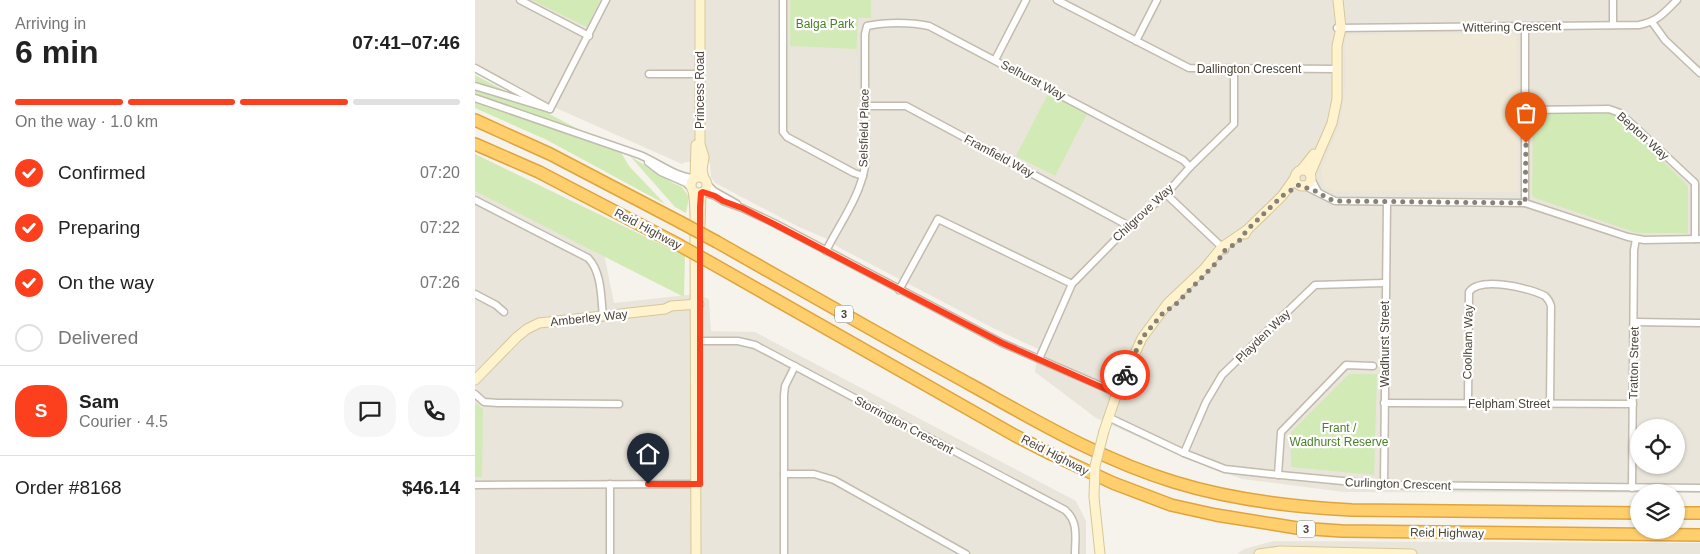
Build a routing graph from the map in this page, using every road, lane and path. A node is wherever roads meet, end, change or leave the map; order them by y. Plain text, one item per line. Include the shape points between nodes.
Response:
1 (520, 0) edge
2 (606, 0) edge
3 (696, 0) edge
4 (700, 0) edge
5 (783, 0) edge
6 (1027, 0) edge
7 (1057, 0) edge
8 (1157, 0) edge
9 (1333, 0) edge
10 (1338, 0) edge
11 (1613, 0) edge
12 (1677, 0) edge
13 (1652, 22) junction
14 (1613, 25) junction
15 (867, 26) joint
16 (1525, 27) junction
17 (1339, 28) junction
18 (589, 36) junction
19 (1136, 41) junction
20 (995, 60) junction
21 (475, 68) edge
22 (1235, 69) junction
23 (1336, 69) junction
24 (1700, 73) edge
25 (649, 74) dead end
26 (698, 74) junction
27 (475, 86) edge
28 (475, 98) edge
29 (865, 106) junction
30 (550, 109) junction
31 (1526, 110) junction
32 (475, 120) edge
33 (475, 144) edge
34 (1190, 167) junction
35 (1308, 174) junction
36 (863, 176) junction
37 (1299, 183) junction
38 (698, 185) junction
39 (1318, 192) junction
40 (1166, 194) junction
41 (475, 200) edge
42 (1387, 202) junction
43 (1525, 203) junction
44 (1129, 226) junction
45 (1636, 239) junction
46 (1697, 239) edge
47 (1223, 248) junction
48 (825, 251) junction
49 (1385, 283) junction
50 (1072, 284) junction
51 (899, 290) junction
52 (475, 294) edge
53 (697, 307) junction
54 (504, 312) dead end
55 (603, 317) junction
56 (1634, 322) junction
57 (1700, 323) edge
58 (697, 341) junction
59 (1039, 359) junction
60 (795, 366) junction
61 (1373, 366) dead end
62 (475, 380) edge
63 (475, 394) edge
64 (1117, 394) junction
65 (1385, 403) junction
66 (619, 404) dead end
67 (1468, 404) junction
68 (1551, 404) junction
69 (1633, 404) junction
70 (1108, 418) junction
71 (1184, 453) junction
72 (784, 474) junction
73 (1278, 475) junction
74 (475, 484) edge
75 (610, 484) junction
76 (697, 484) junction
77 (1632, 484) edge
78 (1384, 485) junction
79 (1630, 488) edge
80 (1685, 488) edge
81 (1700, 488) edge
82 (1630, 512) edge
83 (1685, 513) edge
84 (1700, 513) edge
85 (1700, 534) edge
86 (610, 554) edge
87 (696, 554) edge
88 (700, 554) edge
89 (784, 554) edge
90 (966, 554) edge
91 (1075, 554) edge
92 (1100, 554) edge
93 (1259, 554) edge
94 (1411, 554) edge

1 - 18 street
2 - 18 street
3 - 26 street, Princess Road
4 - 26 street, Princess Road
5 - 36 street via 783,132
6 - 20 street
7 - 19 street, Dallington Crescent
8 - 19 street
9 - 17 street
10 - 17 street
11 - 14 street
12 - 13 street
13 - 14 street, Wittering Crescent
13 - 24 street via 1665,40
14 - 16 street, Wittering Crescent
15 - 20 street, Selhurst Way via 929,26
15 - 29 street, Selsfield Place
16 - 17 street, Wittering Crescent
16 - 31 street
17 - 23 street
18 - 30 street
19 - 22 street, Dallington Crescent via 1189,68
20 - 34 street, Selhurst Way via 1183,160
21 - 30 street
22 - 23 street, Dallington Crescent
22 - 34 street, Chilgrove Way via 1234,124
23 - 35 street via 1331,113
25 - 26 street
26 - 38 street, Princess Road
27 - 30 street
28 - 38 street via 640,155 661,172
29 - 36 street, Selsfield Place
29 - 44 street, Framfield Way via 906,106
31 - 43 street
31 - 46 street, Bepton Way via 1609,109 1620,113 1695,183
32 - 82 highway, Reid Highway / 3, bridge via 550,154 680,222 1071,441 1135,469 1243,499 1305,507
33 - 85 highway, Reid Highway / 3, bridge via 539,172 679,245 1051,454 1171,505 1256,522 1342,531
34 - 40 street, Chilgrove Way
35 - 37 street via 1309,184
35 - 37 street via 1296,172
35 - 39 street
36 - 48 street, Selsfield Place via 860,188
37 - 39 street
37 - 47 street
38 - 48 street via 723,201
38 - 53 street, Princess Road
39 - 42 street via 1335,201
40 - 44 street, Chilgrove Way
40 - 47 street
41 - 55 street via 588,258 598,273
42 - 43 street
42 - 49 street, Wadhurst Street
43 - 45 street
44 - 50 street, Chilgrove Way
45 - 46 street
45 - 56 street, Tratton Street
47 - 64 street via 1191,285 1168,304 1142,338
48 - 51 street
49 - 65 street, Wadhurst Street
49 - 71 street, Playden Way via 1315,285 1223,375 1206,402
50 - 51 street via 938,219
50 - 59 street, Chilgrove Way
51 - 59 street
52 - 54 street
53 - 55 street, Amberley Way via 671,306
53 - 58 street, Princess Road
55 - 62 street, Amberley Way via 539,323 517,337
56 - 57 street
56 - 69 street, Tratton Street
58 - 60 street, Storrington Crescent via 751,343
58 - 76 street, Princess Road
59 - 64 street
60 - 72 street via 784,395
60 - 91 street, Storrington Crescent via 1065,510 1075,524
61 - 73 street via 1345,365 1281,432
63 - 66 street via 484,402 498,403
64 - 70 street
65 - 67 street, Felpham Street
65 - 78 street, Wadhurst Street
67 - 68 street, Felpham Street
67 - 68 street, Coolham Way via 1469,292 1472,286 1497,284 1514,286 1549,300
68 - 69 street, Felpham Street
69 - 77 street, Tratton Street
70 - 71 street, Curlington Crescent
70 - 92 street, bridge via 1095,466 1094,498
71 - 73 street, Curlington Crescent via 1225,469
72 - 89 street
72 - 90 street via 815,474 834,480
73 - 78 street, Curlington Crescent
74 - 75 street
75 - 76 street
75 - 86 street
76 - 87 street, Princess Road
76 - 88 street, Princess Road
78 - 79 street, Curlington Crescent
80 - 81 street, Curlington Crescent
83 - 84 highway
93 - 94 street via 1280,551

